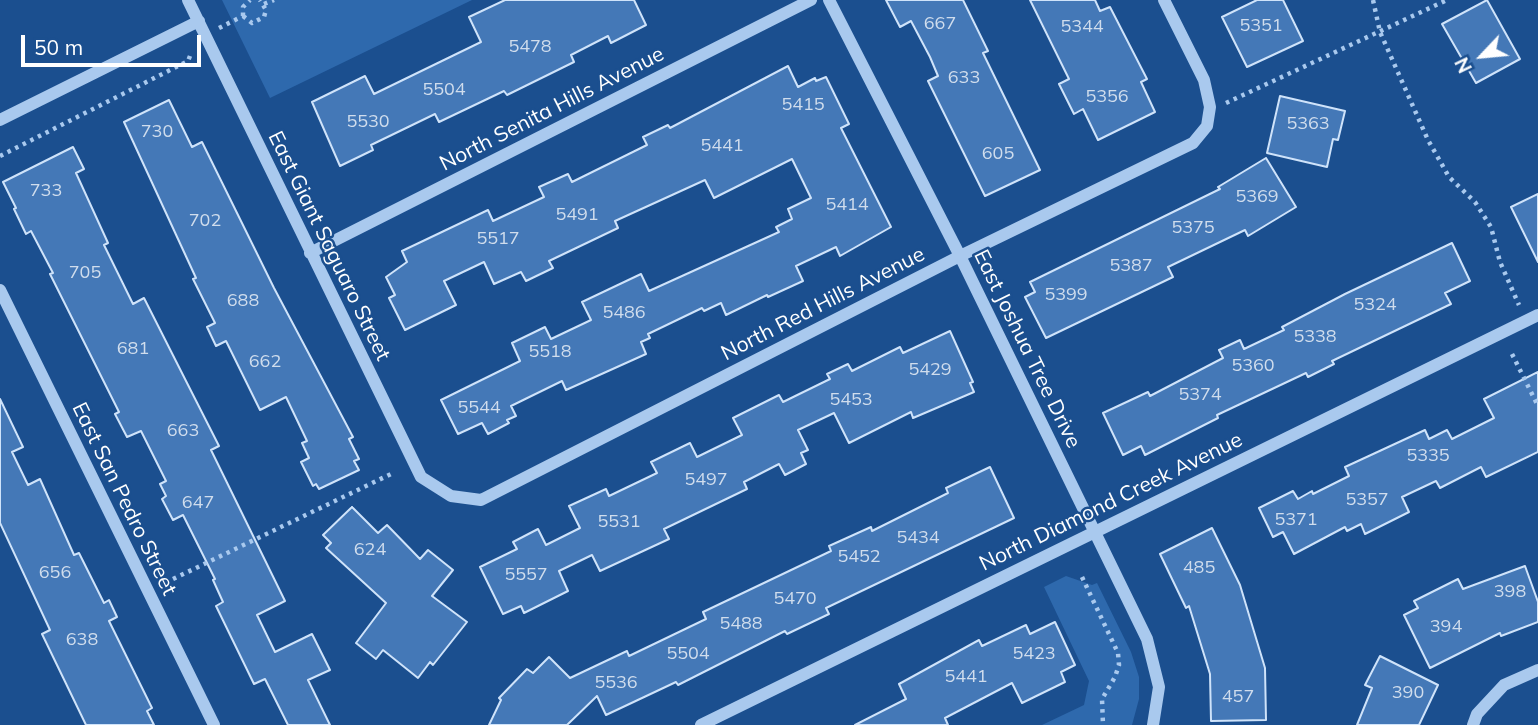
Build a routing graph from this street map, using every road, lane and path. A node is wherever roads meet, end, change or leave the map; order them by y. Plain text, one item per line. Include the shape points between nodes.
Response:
1 (188, 0) edge
2 (250, 0) edge
3 (274, 0) edge
4 (811, 0) edge
5 (829, 0) edge
6 (1164, 0) edge
7 (1373, 0) edge
8 (1447, 0) edge
9 (262, 2) edge
10 (243, 16) junction
11 (199, 21) junction
12 (219, 28) dead end
13 (1380, 33) junction
14 (190, 56) dead end
15 (1225, 103) dead end
16 (0, 120) edge
17 (0, 156) edge
18 (310, 253) junction
19 (960, 256) junction
20 (0, 290) edge
21 (1519, 305) dead end
22 (1538, 315) edge
23 (1512, 354) dead end
24 (1538, 406) edge
25 (393, 473) dead end
26 (451, 496) joint
27 (1094, 531) junction
28 (1082, 577) dead end
29 (173, 579) dead end
30 (1538, 670) edge
31 (214, 725) edge
32 (701, 725) edge
33 (1103, 725) edge
34 (1153, 725) edge
35 (1472, 725) edge

1 - 11 street, East Giant Saguaro Street
2 - 10 path via 243,7
3 - 9 path
4 - 18 street, North Senita Hills Avenue
5 - 19 street, East Joshua Tree Drive
6 - 19 street, North Red Hills Avenue via 1204,80 1210,107 1207,126 1193,143
7 - 13 path
8 - 13 path
9 - 10 path via 266,10 258,22
10 - 12 path
11 - 16 street
11 - 18 street, East Giant Saguaro Street
13 - 15 path
13 - 21 path via 1449,177 1475,202 1491,227
14 - 17 path
18 - 26 street, East Giant Saguaro Street via 421,477
19 - 26 street, North Red Hills Avenue via 481,500
19 - 27 street, East Joshua Tree Drive
20 - 31 street, East San Pedro Street
22 - 27 street, North Diamond Creek Avenue
23 - 24 path
25 - 29 path
27 - 32 street, North Diamond Creek Avenue
27 - 34 street, East Joshua Tree Drive via 1155,662 1160,687
28 - 33 path via 1118,653 1115,677 1102,699
30 - 35 street via 1504,685

